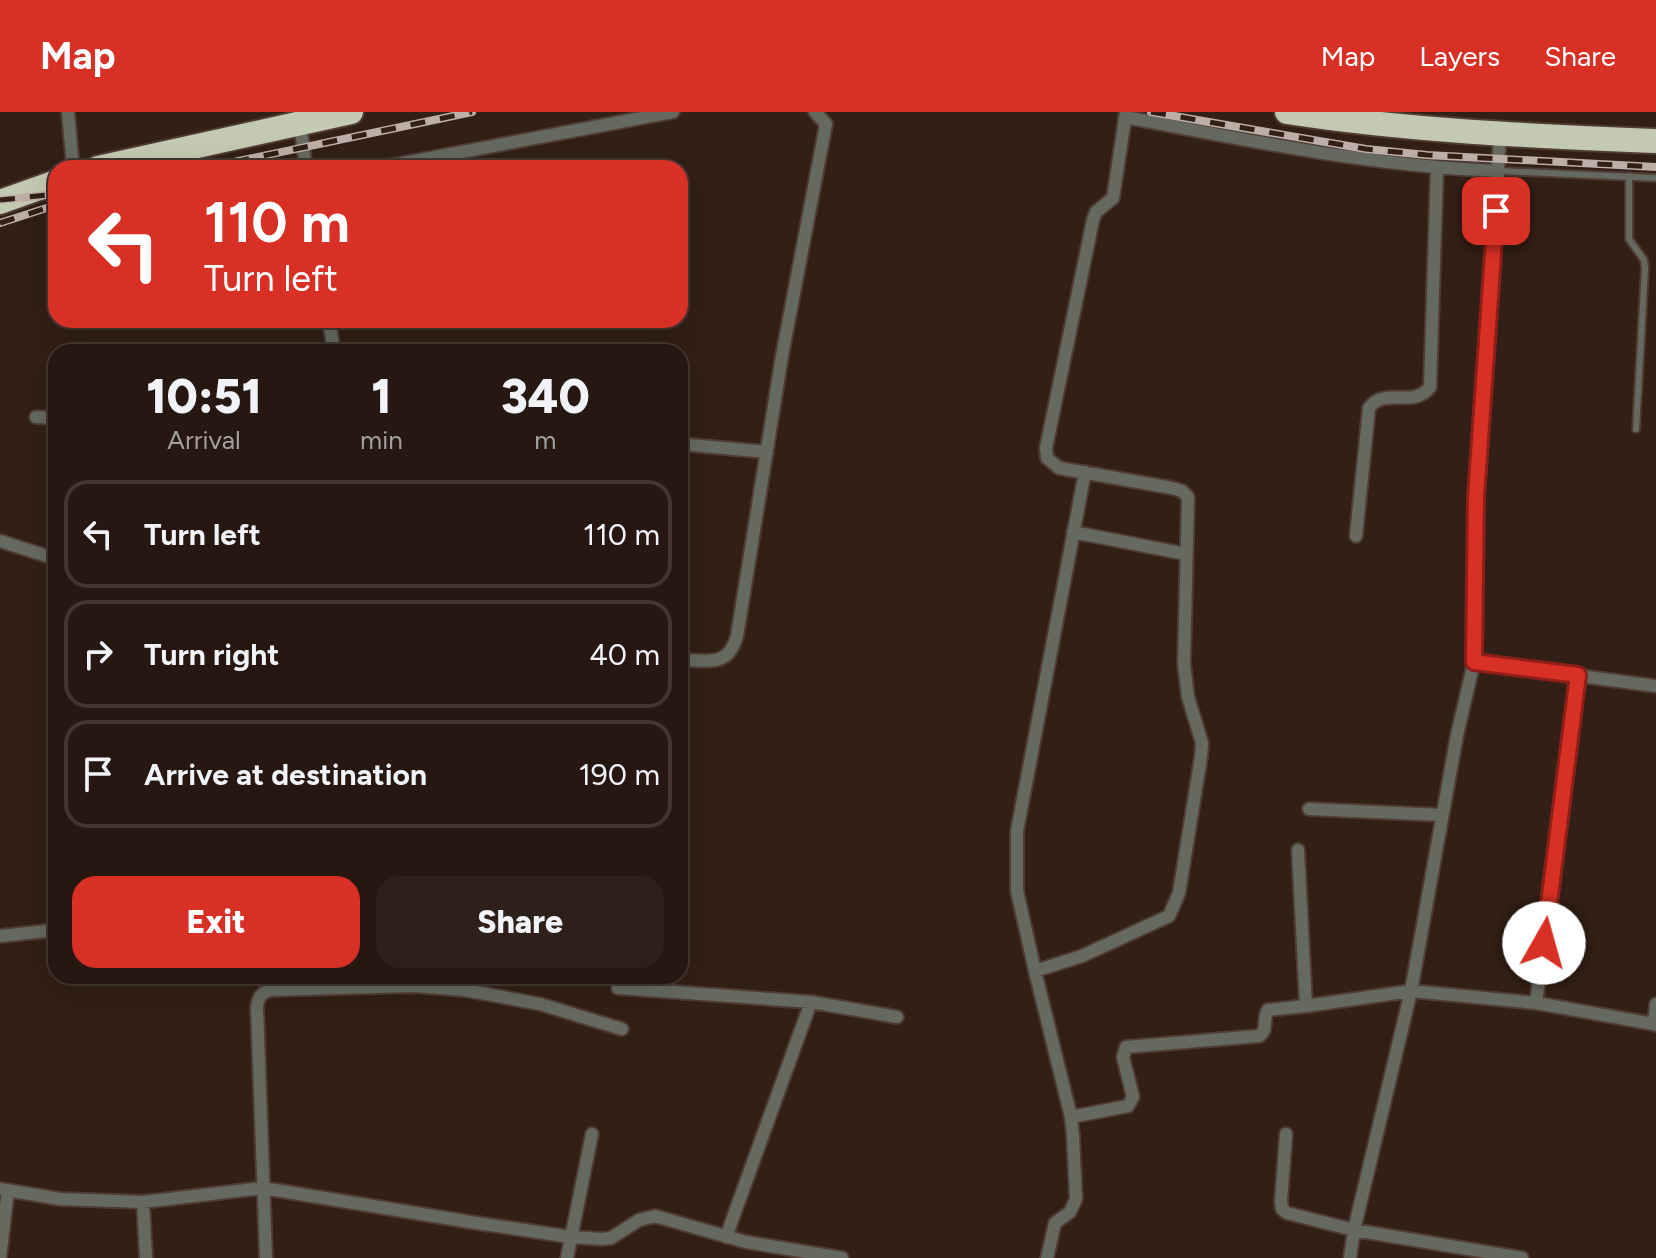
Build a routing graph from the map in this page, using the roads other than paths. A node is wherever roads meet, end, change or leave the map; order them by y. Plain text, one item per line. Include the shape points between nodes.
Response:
1 (68, 112) edge
2 (351, 112) edge
3 (673, 112) edge
4 (815, 112) edge
5 (1287, 112) edge
6 (1125, 115) edge
7 (1420, 120) edge
8 (300, 123) junction
9 (1500, 134) junction
10 (1656, 141) edge
11 (72, 160) edge
12 (134, 160) edge
13 (305, 160) edge
14 (419, 160) edge
15 (1437, 169) junction
16 (1499, 171) junction
17 (1629, 176) junction
18 (1656, 178) edge
19 (48, 185) edge
20 (0, 202) edge
21 (36, 417) dead end
22 (48, 418) edge
23 (1636, 429) dead end
24 (688, 445) edge
25 (767, 452) junction
26 (1085, 472) junction
27 (1073, 532) junction
28 (1356, 536) dead end
29 (0, 541) edge
30 (1186, 554) junction
31 (48, 556) edge
32 (688, 660) edge
33 (1474, 662) junction
34 (1578, 675) junction
35 (1656, 686) edge
36 (1309, 809) dead end
37 (1442, 815) junction
38 (1298, 850) dead end
39 (48, 931) edge
40 (0, 936) edge
41 (1035, 971) junction
42 (618, 988) dead end
43 (1411, 991) junction
44 (811, 1002) junction
45 (1536, 1003) junction
46 (1656, 1004) edge
47 (1306, 1006) junction
48 (897, 1017) dead end
49 (1655, 1024) edge
50 (622, 1029) dead end
51 (1071, 1117) junction
52 (592, 1134) dead end
53 (1286, 1134) dead end
54 (263, 1188) junction
55 (4, 1189) edge
56 (143, 1202) junction
57 (1354, 1230) junction
58 (571, 1237) junction
59 (726, 1237) junction
60 (0, 1258) edge
61 (146, 1258) edge
62 (266, 1258) edge
63 (567, 1258) edge
64 (842, 1258) edge
65 (1047, 1258) edge
66 (1350, 1258) edge
67 (1522, 1258) edge

1 - 11 street
2 - 8 highway
3 - 14 street
4 - 25 street via 826,124
5 - 7 highway
6 - 15 street via 1319,154
6 - 26 street via 1113,198 1093,220 1046,448 1051,464
7 - 9 highway
8 - 12 highway
8 - 13 street
9 - 10 highway
9 - 16 street
15 - 16 street
15 - 28 street via 1430,387 1415,398 1375,400 1369,408
16 - 17 lane
16 - 33 street via 1476,497
17 - 18 lane
17 - 23 lane via 1629,239 1645,268
19 - 20 highway
21 - 22 street
24 - 25 street
25 - 32 street via 733,650 718,660
26 - 27 street
26 - 30 street via 1182,491 1189,507
27 - 30 street
27 - 41 street via 1017,831 1017,891
29 - 31 street
30 - 41 street via 1184,676 1202,743 1175,907 1155,925
33 - 34 street
33 - 37 street
34 - 35 street
34 - 45 street
36 - 37 street
37 - 43 street
38 - 47 street
39 - 40 street
41 - 51 street
42 - 44 street
43 - 45 street
43 - 47 street
43 - 57 street
44 - 48 street
44 - 59 street
45 - 49 street
46 - 49 street
47 - 51 street via 1268,1010 1259,1036 1126,1047 1123,1057 1132,1103
50 - 54 street via 518,999 437,987 263,992 257,1008
51 - 65 street via 1076,1199 1073,1209 1055,1223
52 - 58 street
53 - 57 street via 1282,1209
54 - 56 street
54 - 58 street
54 - 62 street
55 - 56 street via 60,1199
55 - 60 street
56 - 61 street
57 - 66 street
57 - 67 street
58 - 59 street via 611,1238 655,1216
58 - 63 street
59 - 64 street

